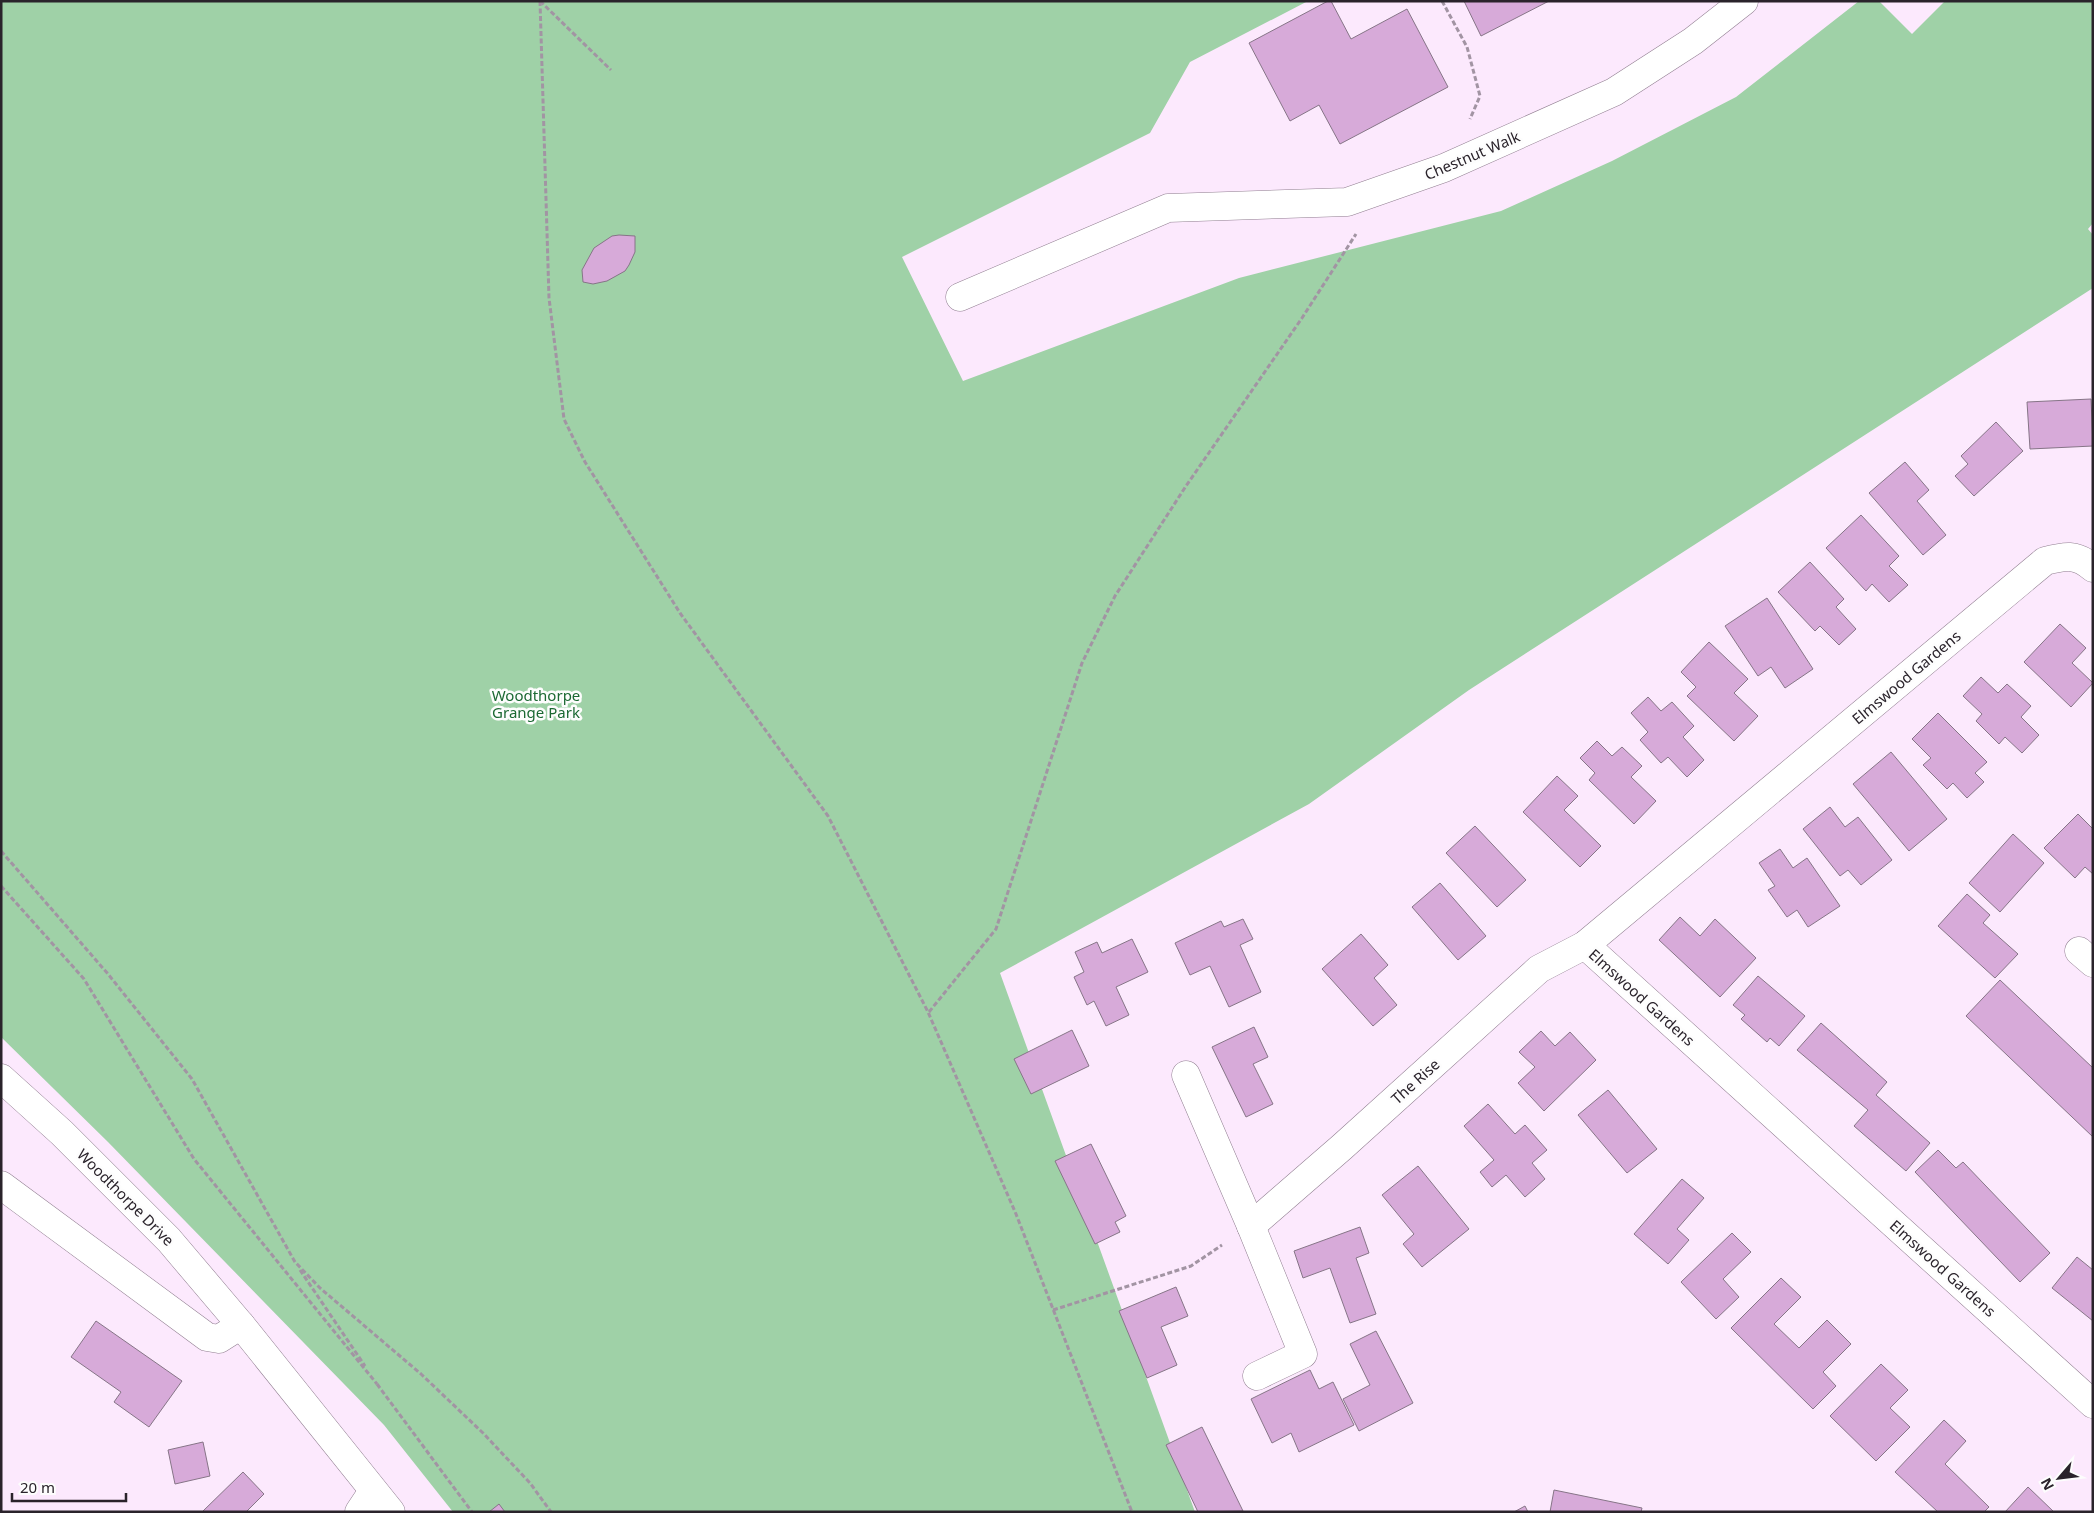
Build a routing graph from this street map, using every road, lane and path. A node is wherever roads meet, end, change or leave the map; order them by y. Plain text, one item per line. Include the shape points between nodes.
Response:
1 (540, 1) edge
2 (1442, 1) edge
3 (1744, 1) edge
4 (611, 70) dead end
5 (1444, 168) junction
6 (1377, 193) junction
7 (960, 297) dead end
8 (2093, 568) edge
9 (1, 851) edge
10 (1, 886) edge
11 (1585, 945) junction
12 (928, 1012) junction
13 (1186, 1076) dead end
14 (1, 1078) edge
15 (1, 1185) edge
16 (1251, 1226) junction
17 (295, 1262) junction
18 (1053, 1310) junction
19 (241, 1325) junction
20 (1256, 1376) dead end
21 (377, 1384) junction
22 (2093, 1404) edge
23 (366, 1501) edge
24 (391, 1512) edge
25 (472, 1512) edge
26 (551, 1512) edge
27 (1132, 1512) edge

1 - 4 path
1 - 12 path via 549,298 564,420 585,462 680,614 828,816
2 - 5 path via 1467,47 1480,96
3 - 5 street, Chestnut Walk via 1693,41 1614,92
5 - 6 street, Chestnut Walk
6 - 7 street, Chestnut Walk via 1346,202 1168,208
6 - 12 path via 1351,245 1115,596 1082,663 996,929
8 - 11 street, Elmswood Gardens via 2087,562 2067,555 2045,561
9 - 17 path via 108,974 192,1079
10 - 21 path via 84,979 194,1159
11 - 16 street, The Rise via 1539,969
11 - 22 street, Elmswood Gardens
12 - 18 path via 1016,1214
13 - 16 street
14 - 19 street, Woodthorpe Drive via 62,1133 169,1240
15 - 19 street via 207,1337 219,1339
16 - 18 path via 1191,1266
16 - 20 street via 1303,1354
17 - 21 path
17 - 26 path via 483,1433 530,1483
18 - 27 path
19 - 23 street, Woodthorpe Drive
21 - 25 path
23 - 24 street, Woodthorpe Drive

